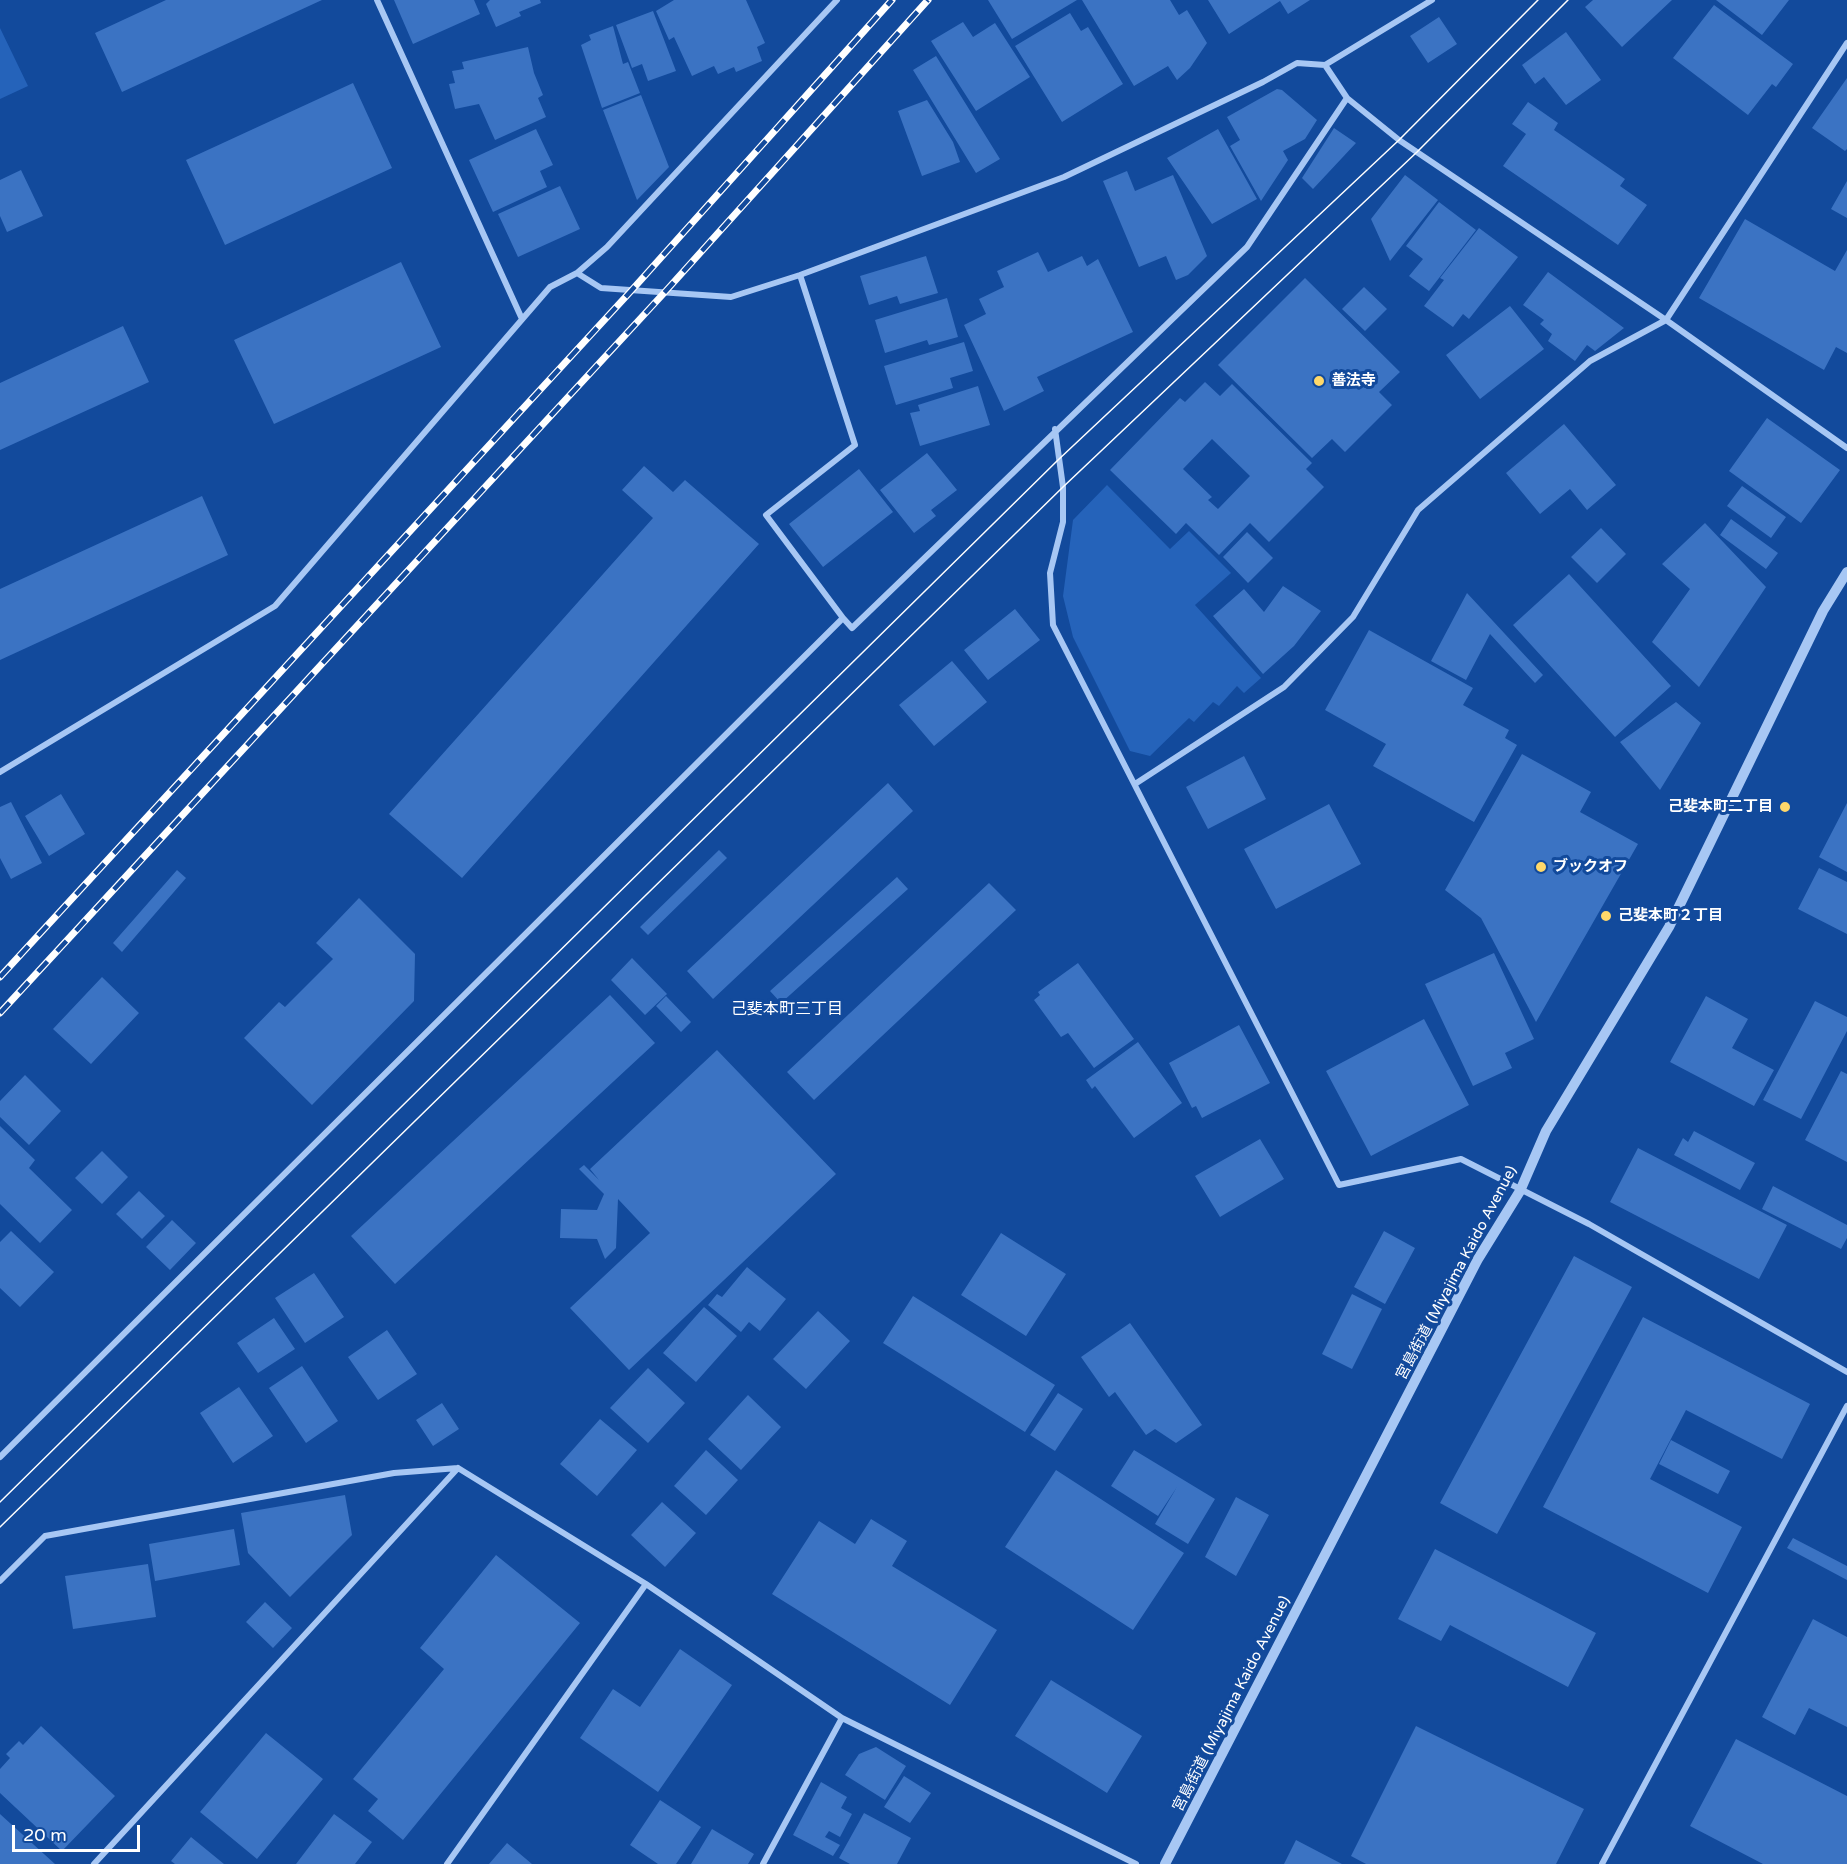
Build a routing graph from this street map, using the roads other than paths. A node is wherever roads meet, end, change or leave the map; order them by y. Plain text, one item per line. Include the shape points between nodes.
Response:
1 (377, 0) edge
2 (837, 0) edge
3 (1432, 0) edge
4 (1847, 43) edge
5 (1325, 64) junction
6 (1347, 98) junction
7 (577, 273) junction
8 (800, 275) junction
9 (522, 319) junction
10 (1666, 320) junction
11 (1055, 429) junction
12 (1847, 448) edge
13 (1847, 572) edge
14 (843, 618) junction
15 (0, 772) edge
16 (1135, 784) junction
17 (1521, 1191) junction
18 (1847, 1372) edge
19 (1847, 1406) edge
20 (0, 1457) edge
21 (458, 1468) junction
22 (0, 1581) edge
23 (646, 1584) junction
24 (842, 1718) junction
25 (94, 1864) edge
26 (447, 1864) edge
27 (763, 1864) edge
28 (1136, 1864) edge
29 (1165, 1864) edge
30 (1602, 1864) edge

1 - 9 street
2 - 7 street via 607,247
3 - 5 street
4 - 10 street
5 - 6 street
5 - 8 street via 1297,63 1064,177
6 - 10 street via 1399,140
6 - 11 street via 1247,247
7 - 8 street via 601,288 730,297
7 - 9 street via 550,286
8 - 14 street via 855,445 766,515
9 - 15 street via 275,606
10 - 12 street
10 - 16 street via 1590,361 1418,510 1353,617 1284,687
11 - 14 street via 852,628
11 - 16 street via 1063,487 1062,522 1050,573 1053,625
13 - 17 street, 宮島街道 (Miyajima Kaido Avenue) via 1823,611 1669,927 1546,1131
14 - 20 street
16 - 17 street via 1339,1185 1461,1160
17 - 18 street via 1589,1224
17 - 29 street, 宮島街道 (Miyajima Kaido Avenue) via 1478,1259
19 - 30 street
21 - 22 street via 394,1473 45,1536
21 - 23 street
21 - 25 street
23 - 24 street
23 - 26 street
24 - 27 street
24 - 28 street

